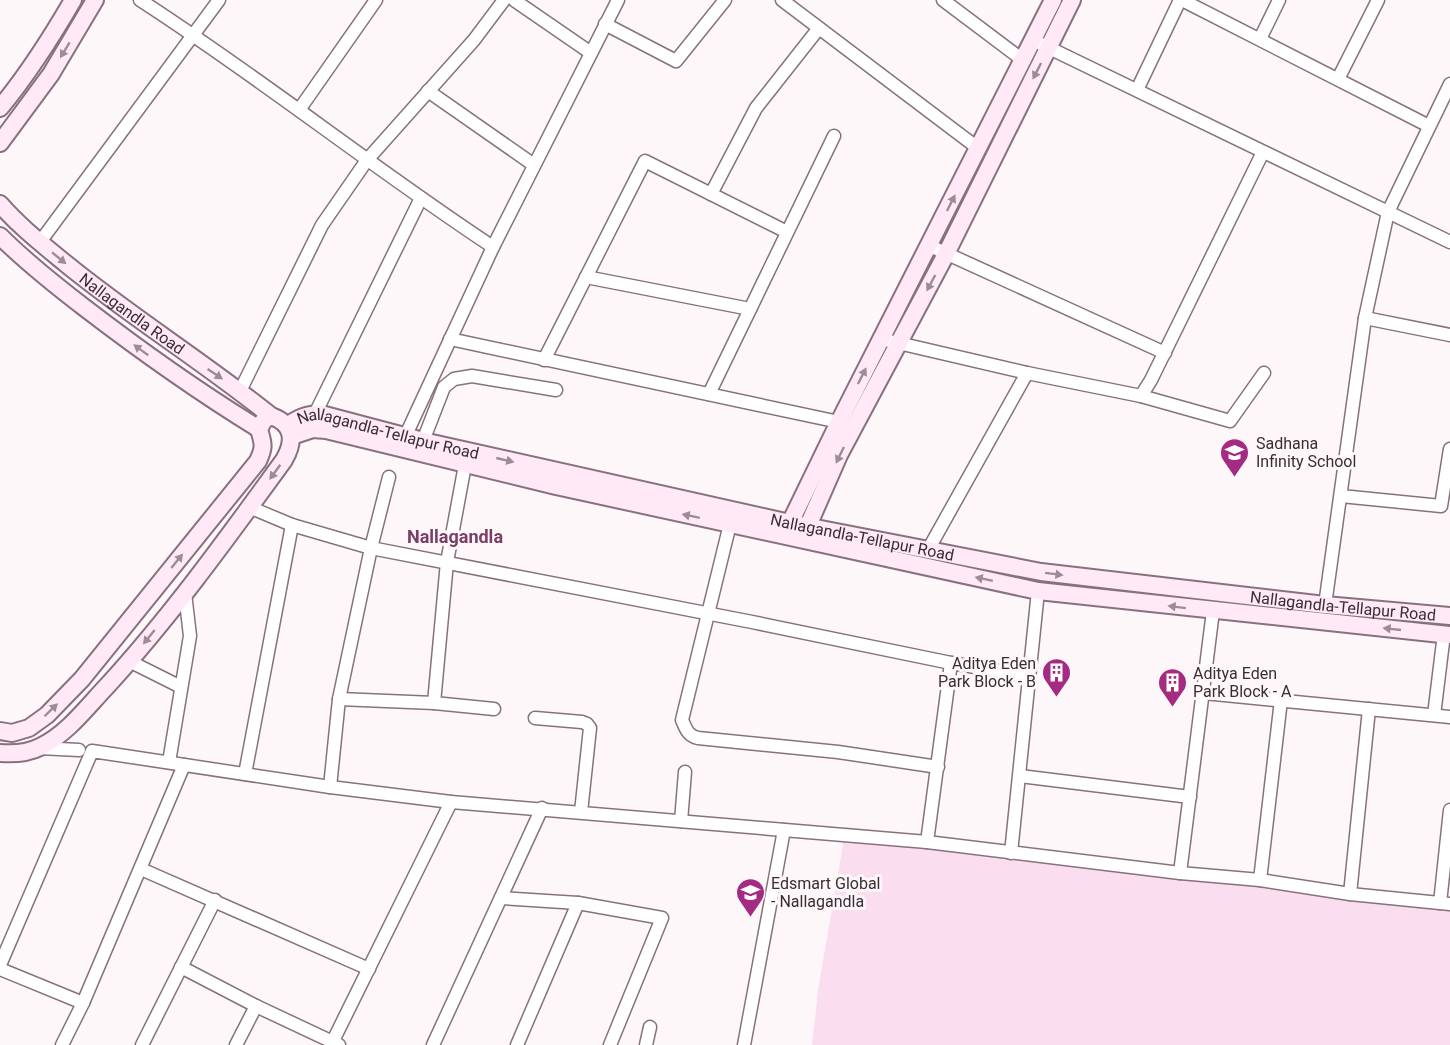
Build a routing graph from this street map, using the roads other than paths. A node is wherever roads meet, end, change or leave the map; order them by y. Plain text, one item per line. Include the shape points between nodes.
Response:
1 (73, 0) edge
2 (95, 0) edge
3 (140, 0) edge
4 (219, 0) edge
5 (376, 0) edge
6 (504, 0) edge
7 (514, 0) edge
8 (618, 0) edge
9 (725, 0) edge
10 (782, 0) edge
11 (943, 0) edge
12 (1053, 0) edge
13 (1072, 0) edge
14 (1181, 0) edge
15 (1279, 0) edge
16 (1378, 0) edge
17 (605, 24) junction
18 (819, 28) junction
19 (193, 34) junction
20 (1260, 39) junction
21 (1041, 44) junction
22 (591, 53) junction
23 (1024, 61) junction
24 (1338, 79) junction
25 (1450, 84) edge
26 (1137, 90) junction
27 (428, 91) junction
28 (0, 108) edge
29 (298, 110) junction
30 (1429, 126) junction
31 (834, 136) dead end
32 (0, 143) edge
33 (979, 149) junction
34 (1263, 152) junction
35 (368, 160) junction
36 (534, 165) junction
37 (711, 194) junction
38 (421, 198) junction
39 (0, 204) edge
40 (1388, 212) junction
41 (787, 232) junction
42 (0, 236) edge
43 (40, 242) junction
44 (1450, 243) edge
45 (930, 246) junction
46 (493, 247) junction
47 (946, 253) junction
48 (586, 277) junction
49 (750, 309) junction
50 (1365, 318) junction
51 (1450, 335) edge
52 (450, 339) junction
53 (881, 339) junction
54 (898, 344) junction
55 (1165, 353) junction
56 (544, 360) junction
57 (1027, 373) junction
58 (1264, 374) dead end
59 (556, 390) dead end
60 (240, 391) junction
61 (709, 394) junction
62 (1141, 396) junction
63 (315, 414) junction
64 (271, 416) junction
65 (839, 422) junction
66 (260, 429) junction
67 (289, 431) junction
68 (405, 437) junction
69 (423, 441) junction
70 (1450, 449) edge
71 (465, 465) junction
72 (389, 477) dead end
73 (557, 479) junction
74 (1341, 496) junction
75 (1446, 506) edge
76 (249, 507) junction
77 (790, 523) junction
78 (730, 524) junction
79 (292, 525) junction
80 (808, 526) junction
81 (371, 548) junction
82 (928, 550) junction
83 (447, 562) junction
84 (1038, 591) junction
85 (185, 592) junction
86 (1325, 605) junction
87 (1213, 611) junction
88 (707, 614) junction
89 (1450, 616) edge
90 (1447, 635) edge
91 (129, 662) junction
92 (951, 663) junction
93 (1029, 676) junction
94 (181, 687) junction
95 (1204, 693) junction
96 (339, 699) junction
97 (1281, 700) junction
98 (434, 704) junction
99 (494, 709) dead end
100 (1369, 709) junction
101 (1434, 715) junction
102 (1450, 717) edge
103 (535, 718) dead end
104 (0, 731) edge
105 (39, 748) junction
106 (79, 750) dead end
107 (0, 753) edge
108 (169, 762) junction
109 (184, 765) junction
110 (938, 767) junction
111 (685, 772) dead end
112 (245, 774) junction
113 (1020, 776) junction
114 (330, 787) junction
115 (1190, 797) junction
116 (451, 802) junction
117 (542, 808) junction
118 (1450, 810) edge
119 (581, 812) junction
120 (681, 821) junction
121 (784, 830) junction
122 (927, 842) junction
123 (1011, 853) junction
124 (141, 869) junction
125 (1180, 873) junction
126 (1260, 880) junction
127 (1350, 894) junction
128 (501, 898) junction
129 (215, 900) junction
130 (578, 903) junction
131 (1445, 903) edge
132 (0, 967) edge
133 (181, 968) junction
134 (369, 969) junction
135 (83, 1003) junction
136 (256, 1006) junction
137 (650, 1027) dead end
138 (334, 1044) edge
139 (62, 1045) edge
140 (142, 1045) edge
141 (236, 1045) edge
142 (433, 1045) edge
143 (517, 1045) edge
144 (610, 1045) edge
145 (646, 1045) edge
146 (744, 1045) edge

1 - 28 street via 20,84
2 -> 32 street via 51,74
3 - 19 street
4 - 19 street
5 - 29 street
6 - 27 street
7 - 22 street
8 - 17 street
9 - 17 street via 676,61
10 - 18 street
11 - 23 street
12 - 21 street
13 - 21 street
14 - 20 street
14 - 26 street
15 - 20 street
16 - 24 street
17 - 22 street
18 - 33 street
18 - 37 street via 756,108
19 - 29 street
19 - 43 street
20 - 24 street
21 - 23 street
21 - 26 street
21 -> 47 street
22 - 36 street
23 - 33 street
24 - 30 street
25 - 30 street
26 - 34 street
27 - 35 street
27 - 36 street
29 - 35 street
30 - 40 street
31 - 41 street
45 -> 33 street
34 - 40 street
34 - 55 street
35 - 38 street
35 - 60 street via 322,225
36 - 46 street
37 - 41 street
37 - 48 street via 645,161
38 - 46 street
38 - 63 street
39 - 43 street, Nallagandla Road
40 - 44 street
40 - 50 street
41 - 49 street
66 -> 42 street, Nallagandla Road via 106,324 27,263
43 -> 60 street, Nallagandla Road via 108,298
45 - 47 street
45 - 53 street
46 - 52 street
47 -> 54 street
47 - 55 street
48 - 49 street
48 - 56 street
49 - 61 street
50 - 51 street
50 - 74 street
52 - 56 street
52 - 68 street
53 - 54 street
65 -> 53 street
54 - 57 street
54 -> 80 street via 839,455
55 - 62 street
56 - 61 street
57 - 62 street
57 - 82 street
58 - 62 street via 1230,421
59 - 69 street via 472,376 454,379 444,387
60 - 64 street, Nallagandla Road
61 - 65 street
63 - 67 street, Nallagandla-Tellapur Road via 300,417
63 - 68 street, Nallagandla-Tellapur Road
64 - 66 street
64 - 67 street, Nallagandla Road
65 - 77 street
104 -> 66 street via 12,733 29,728 82,679 258,461 264,442
67 - 71 street, Nallagandla-Tellapur Road via 326,430
67 -> 76 street via 292,444 284,460
68 - 69 street, Nallagandla-Tellapur Road
69 -> 73 street, Nallagandla-Tellapur Road
70 - 75 street
71 - 73 street, Nallagandla-Tellapur Road
71 - 83 street
72 - 81 street
73 - 77 street, Nallagandla-Tellapur Road
78 -> 73 street, Nallagandla-Tellapur Road
74 - 75 street
74 - 86 street
76 - 79 street
76 - 85 street
77 - 80 street, Nallagandla-Tellapur Road
84 -> 78 street, Nallagandla-Tellapur Road
78 - 88 street
79 - 81 street
79 - 112 street
80 - 82 street, Nallagandla-Tellapur Road
81 - 83 street
81 - 96 street
82 -> 86 street, Nallagandla-Tellapur Road via 1041,572
83 - 88 street
83 - 98 street
87 -> 84 street, Nallagandla-Tellapur Road
84 - 93 street
85 -> 91 street
85 - 94 street via 190,636
86 - 89 street, Nallagandla-Tellapur Road
90 -> 87 street, Nallagandla-Tellapur Road
87 - 95 street
88 - 92 street
88 - 110 street via 682,720 693,737
90 - 101 street
91 - 94 street
91 - 105 street via 66,730
92 - 93 street
92 - 110 street
93 - 113 street
94 - 108 street
95 - 97 street
95 - 115 street
96 - 98 street
96 - 114 street
97 - 100 street
97 - 126 street
98 - 99 street
100 - 101 street
100 - 127 street
101 - 102 street
103 - 119 street via 582,722 590,728
105 - 106 street
105 - 107 street
108 - 109 street
108 - 132 street via 93,751
109 - 112 street
109 - 124 street
110 - 122 street
111 - 120 street
112 - 114 street
113 - 115 street
113 - 123 street
114 - 116 street
115 - 125 street
116 - 117 street
116 - 134 street
117 - 119 street
117 - 128 street
118 - 131 street
119 - 120 street
120 - 121 street
121 - 122 street
121 - 146 street
122 - 123 street
123 - 125 street
124 - 129 street
124 - 135 street
125 - 126 street
126 - 127 street
127 - 131 street
128 - 130 street
128 - 142 street
129 - 133 street
129 - 134 street
130 - 143 street
130 - 144 street via 662,918
132 - 135 street
133 - 136 street
133 - 140 street
134 - 138 street
135 - 139 street
136 - 138 street
136 - 141 street
137 - 145 street

